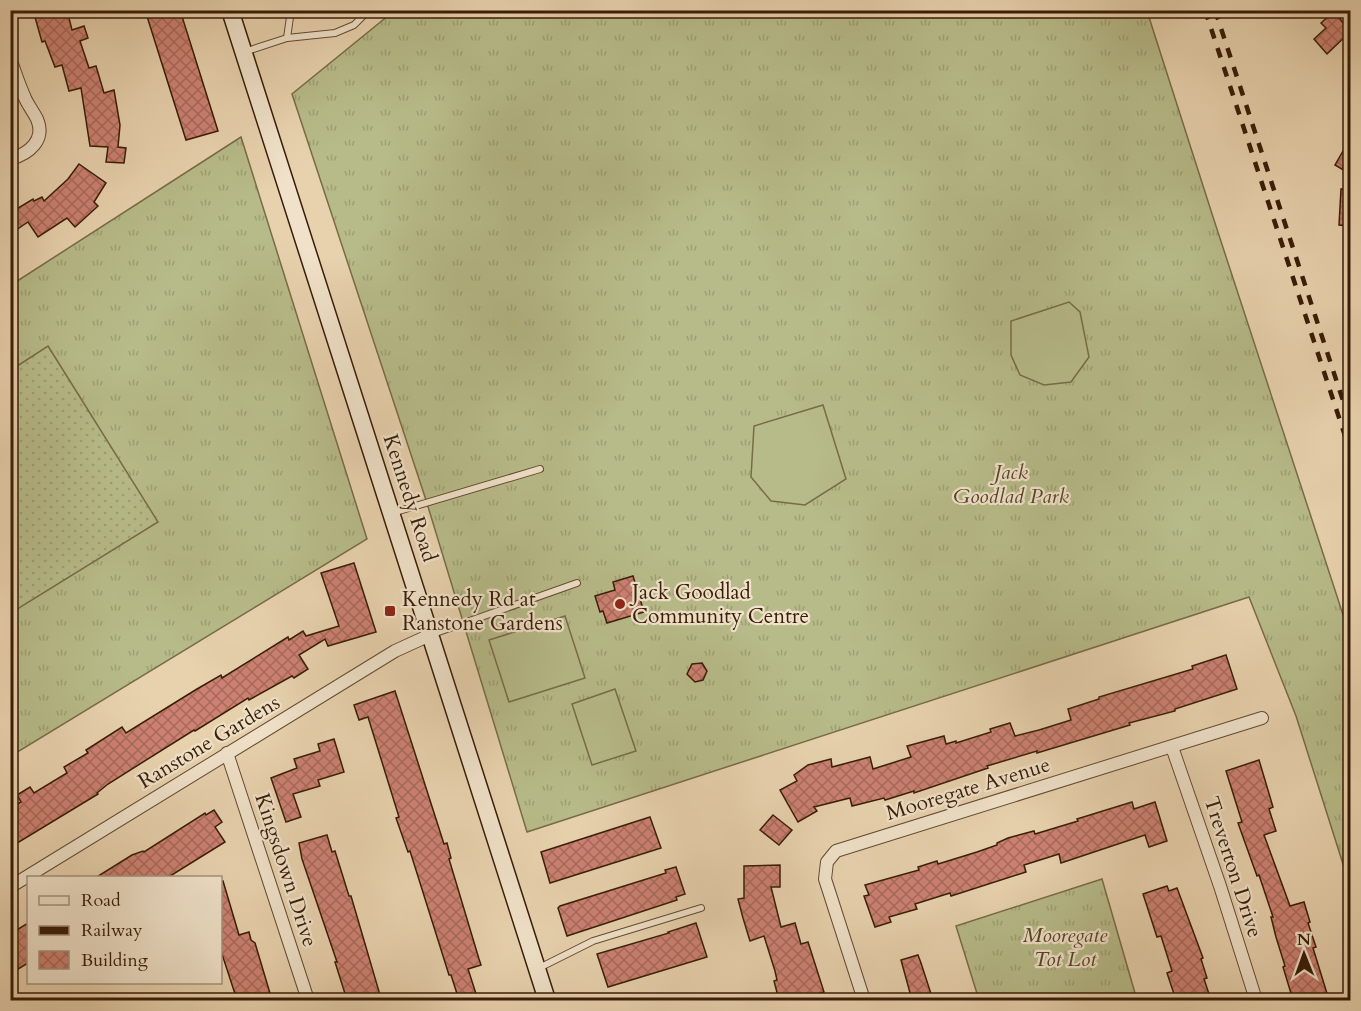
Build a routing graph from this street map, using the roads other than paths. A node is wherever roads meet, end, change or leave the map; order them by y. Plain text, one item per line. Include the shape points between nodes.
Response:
1 (230, 10) edge
2 (291, 10) edge
3 (369, 10) edge
4 (287, 38) junction
5 (244, 52) junction
6 (10, 58) edge
7 (10, 159) edge
8 (540, 469) dead end
9 (391, 513) junction
10 (577, 583) dead end
11 (430, 635) junction
12 (1262, 718) dead end
13 (1172, 747) junction
14 (227, 753) junction
15 (28, 876) edge
16 (27, 877) edge
17 (10, 887) edge
18 (701, 908) dead end
19 (537, 970) junction
20 (308, 1000) edge
21 (547, 1000) edge
22 (864, 1000) edge
23 (1256, 1000) edge

1 - 5 main road, Kennedy Road
2 - 4 lane
3 - 4 lane via 354,25 335,33
4 - 5 lane
5 - 9 main road, Kennedy Road
6 - 7 street via 37,118 39,133 29,152
8 - 9 lane
9 - 11 main road, Kennedy Road
10 - 11 lane
11 - 14 street, Ranstone Gardens via 395,651
11 - 19 main road, Kennedy Road
12 - 13 street, Mooregate Avenue
13 - 22 street, Mooregate Avenue via 836,851 827,862 825,879
13 - 23 street, Treverton Drive
14 - 15 street, Ranstone Gardens
14 - 20 street, Kingsdown Drive
16 - 17 street, Ranstone Gardens
18 - 19 lane via 593,941
19 - 21 main road, Kennedy Road

